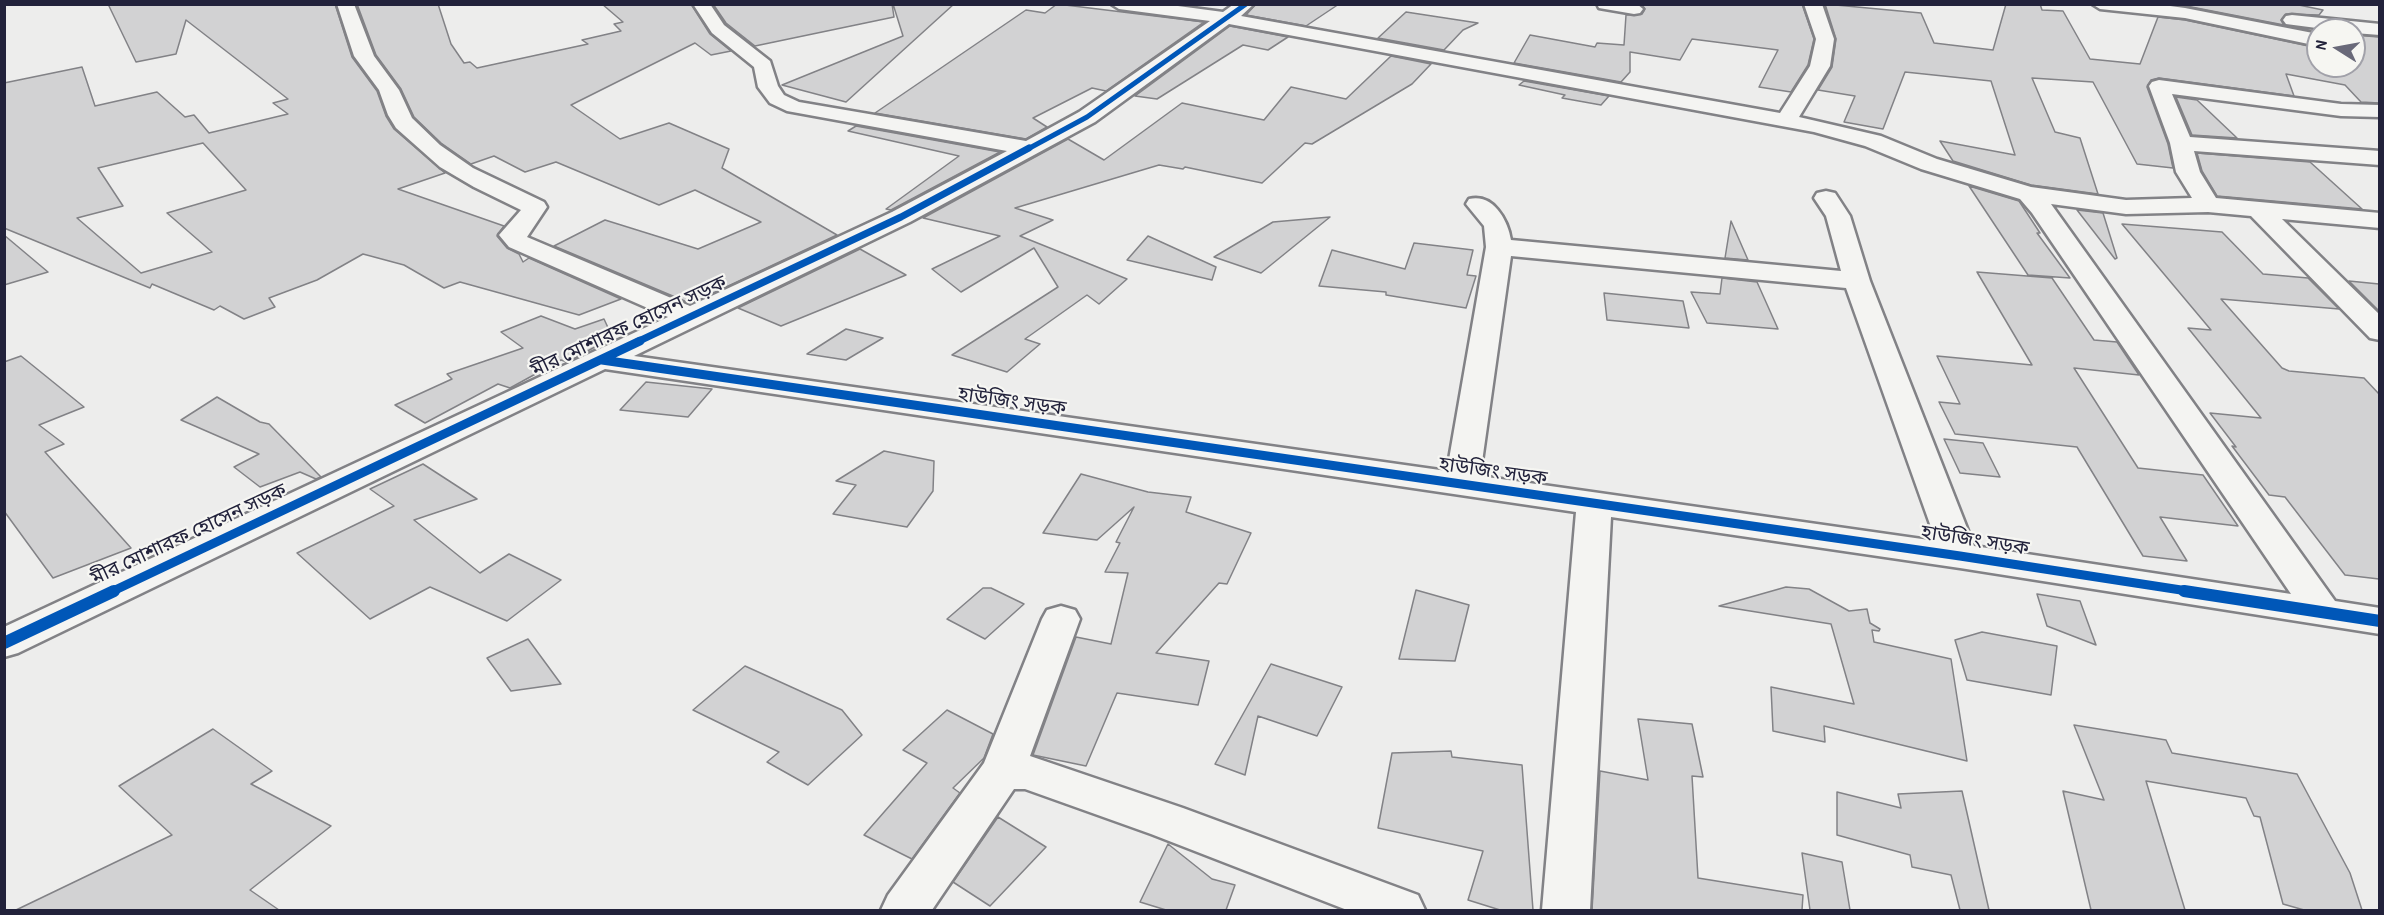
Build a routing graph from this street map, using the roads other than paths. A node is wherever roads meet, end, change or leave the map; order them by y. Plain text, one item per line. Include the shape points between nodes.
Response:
1 (345, 4) edge
2 (701, 4) edge
3 (1119, 4) edge
4 (1605, 4) edge
5 (1813, 4) edge
6 (2100, 4) edge
7 (2300, 4) edge
8 (1634, 9) dead end
9 (2187, 9) edge
10 (1236, 11) edge
11 (2283, 19) junction
12 (2262, 29) junction
13 (2379, 30) edge
14 (2306, 38) edge
15 (2379, 111) edge
16 (1786, 121) junction
17 (2181, 143) junction
18 (1030, 148) junction
19 (2379, 158) edge
20 (2028, 194) junction
21 (1826, 198) dead end
22 (1478, 204) dead end
23 (2208, 205) junction
24 (2259, 210) junction
25 (2379, 221) edge
26 (1499, 247) junction
27 (1857, 281) junction
28 (2370, 313) edge
29 (692, 317) junction
30 (2379, 332) edge
31 (602, 360) junction
32 (1462, 485) junction
33 (1594, 505) junction
34 (1960, 556) junction
35 (2324, 614) junction
36 (1061, 619) dead end
37 (2379, 621) edge
38 (4, 644) edge
39 (1003, 771) junction
40 (905, 910) edge
41 (1401, 910) edge
42 (1566, 910) edge

1 - 29 street via 364,56 396,102 401,121 464,172 535,207 512,235 518,242
2 - 18 street via 718,29 763,65 768,87 777,99 794,107
3 - 10 street
4 - 8 street
5 - 16 street via 1825,39 1820,66
6 - 9 street
7 - 11 street
9 - 12 street
10 - 16 street
10 - 18 street, মীর মোশারফ হোসেন সড়ক via 1087,117
11 - 12 street
11 - 13 street
12 - 14 street
15 - 17 street via 2341,110 2159,86
16 - 20 street via 1873,141 1929,164
17 - 19 street
17 - 23 street via 2188,172
18 - 29 street, মীর মোশারফ হোসেন সড়ক via 901,217
20 - 23 street via 2126,207
20 - 35 street
21 - 27 street via 1838,216
22 - 26 street via 1496,225
23 - 24 street
24 - 25 street
24 - 28 street
26 - 27 street
26 - 32 street
27 - 34 street
28 - 30 street
29 - 31 street, মীর মোশারফ হোসেন সড়ক
31 - 32 street, হাউজিং সড়ক
31 - 38 street, মীর মোশারফ হোসেন সড়ক
32 - 33 street, হাউজিং সড়ক
33 - 34 street, হাউজিং সড়ক
33 - 42 street
34 - 35 street, হাউজিং সড়ক
35 - 37 street, হাউজিং সড়ক
36 - 39 street
39 - 40 street
39 - 41 street via 1038,775

